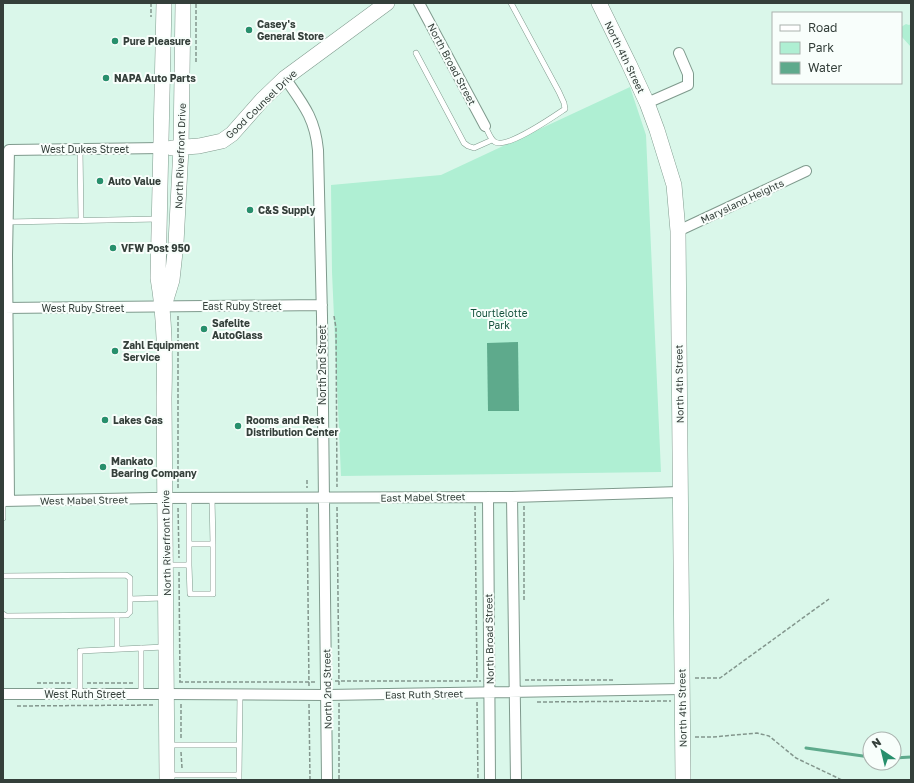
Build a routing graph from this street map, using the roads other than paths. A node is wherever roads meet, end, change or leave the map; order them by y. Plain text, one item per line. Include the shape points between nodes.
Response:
1 (164, 3) edge
2 (183, 3) edge
3 (387, 3) edge
4 (419, 3) edge
5 (511, 3) edge
6 (599, 3) edge
7 (416, 53) dead end
8 (679, 53) dead end
9 (285, 78) junction
10 (647, 103) junction
11 (485, 126) joint
12 (492, 140) junction
13 (162, 148) junction
14 (181, 148) junction
15 (80, 149) junction
16 (806, 170) dead end
17 (160, 219) junction
18 (81, 220) junction
19 (7, 222) junction
20 (678, 231) junction
21 (322, 305) junction
22 (170, 306) junction
23 (5, 308) edge
24 (680, 492) junction
25 (488, 497) junction
26 (512, 497) junction
27 (172, 498) junction
28 (190, 498) junction
29 (212, 498) junction
30 (324, 498) junction
31 (5, 502) edge
32 (3, 518) edge
33 (189, 544) junction
34 (213, 544) junction
35 (172, 565) junction
36 (189, 565) junction
37 (3, 576) edge
38 (166, 598) junction
39 (130, 599) junction
40 (3, 614) edge
41 (117, 615) junction
42 (166, 647) junction
43 (141, 648) junction
44 (117, 649) junction
45 (174, 688) junction
46 (682, 689) junction
47 (515, 692) junction
48 (489, 693) junction
49 (3, 694) edge
50 (80, 694) junction
51 (141, 694) junction
52 (240, 694) junction
53 (327, 695) junction
54 (174, 745) junction
55 (239, 745) junction
56 (172, 777) edge
57 (239, 778) edge
58 (327, 780) edge
59 (490, 780) edge
60 (516, 780) edge
61 (683, 780) edge

1 - 13 street, North Riverfront Drive
2 - 14 street, North Riverfront Drive
3 - 9 street, Good Counsel Drive
4 - 11 street, North Broad Street
5 - 12 lane via 559,92 565,109 508,142 496,143
6 - 10 street, North 4th Street
7 - 12 lane via 464,143 474,148
8 - 10 street via 688,74 688,85
9 - 14 street, Good Counsel Drive via 232,134 222,141
9 - 21 street, North 2nd Street via 305,107 316,135
10 - 20 street, North 4th Street via 674,185
11 - 12 lane
13 - 14 street, Good Counsel Drive
13 - 15 street, West Dukes Street
13 - 17 street, North Riverfront Drive
14 - 22 street, North Riverfront Drive
15 - 18 lane
15 - 19 street, West Dukes Street via 9,150
16 - 20 street, Marysland Heights
17 - 18 lane
17 - 22 street, North Riverfront Drive via 158,278
18 - 19 lane
19 - 23 street
20 - 24 street, North 4th Street
21 - 22 street, East Ruby Street
21 - 30 street, North 2nd Street
22 - 23 street, West Ruby Street
22 - 27 street, North Riverfront Drive via 164,398
23 - 31 street
24 - 26 street, East Mabel Street
24 - 46 street, North 4th Street
25 - 26 street, East Mabel Street
25 - 30 street, East Mabel Street
25 - 48 street, North Broad Street
26 - 47 street
27 - 28 street, East Mabel Street
27 - 31 street, West Mabel Street
27 - 35 street, North Riverfront Drive
28 - 29 street, East Mabel Street
28 - 33 lane
29 - 30 street, East Mabel Street
29 - 34 lane
30 - 53 street, North 2nd Street
31 - 32 lane
33 - 34 lane
33 - 36 lane
34 - 36 lane via 213,594 190,594
35 - 36 lane
35 - 38 street, North Riverfront Drive
37 - 39 lane via 126,575 130,578
38 - 39 lane
38 - 42 street, North Riverfront Drive
39 - 41 lane via 130,612 127,615
40 - 41 lane
41 - 44 lane
42 - 43 lane
42 - 45 street, North Riverfront Drive
43 - 44 lane
43 - 51 lane
44 - 50 lane via 80,651
45 - 51 street, West Ruth Street
45 - 52 street, East Ruth Street
45 - 54 street, North Riverfront Drive
46 - 47 street, East Ruth Street
46 - 61 street, North 4th Street
47 - 48 street, East Ruth Street
47 - 60 street
48 - 53 street, East Ruth Street
48 - 59 street, North Broad Street
49 - 50 street, West Ruth Street
50 - 51 street, West Ruth Street
52 - 53 street, East Ruth Street
52 - 55 lane
53 - 58 street, North 2nd Street
54 - 55 lane
54 - 56 street, North Riverfront Drive
55 - 57 lane
56 - 57 lane

